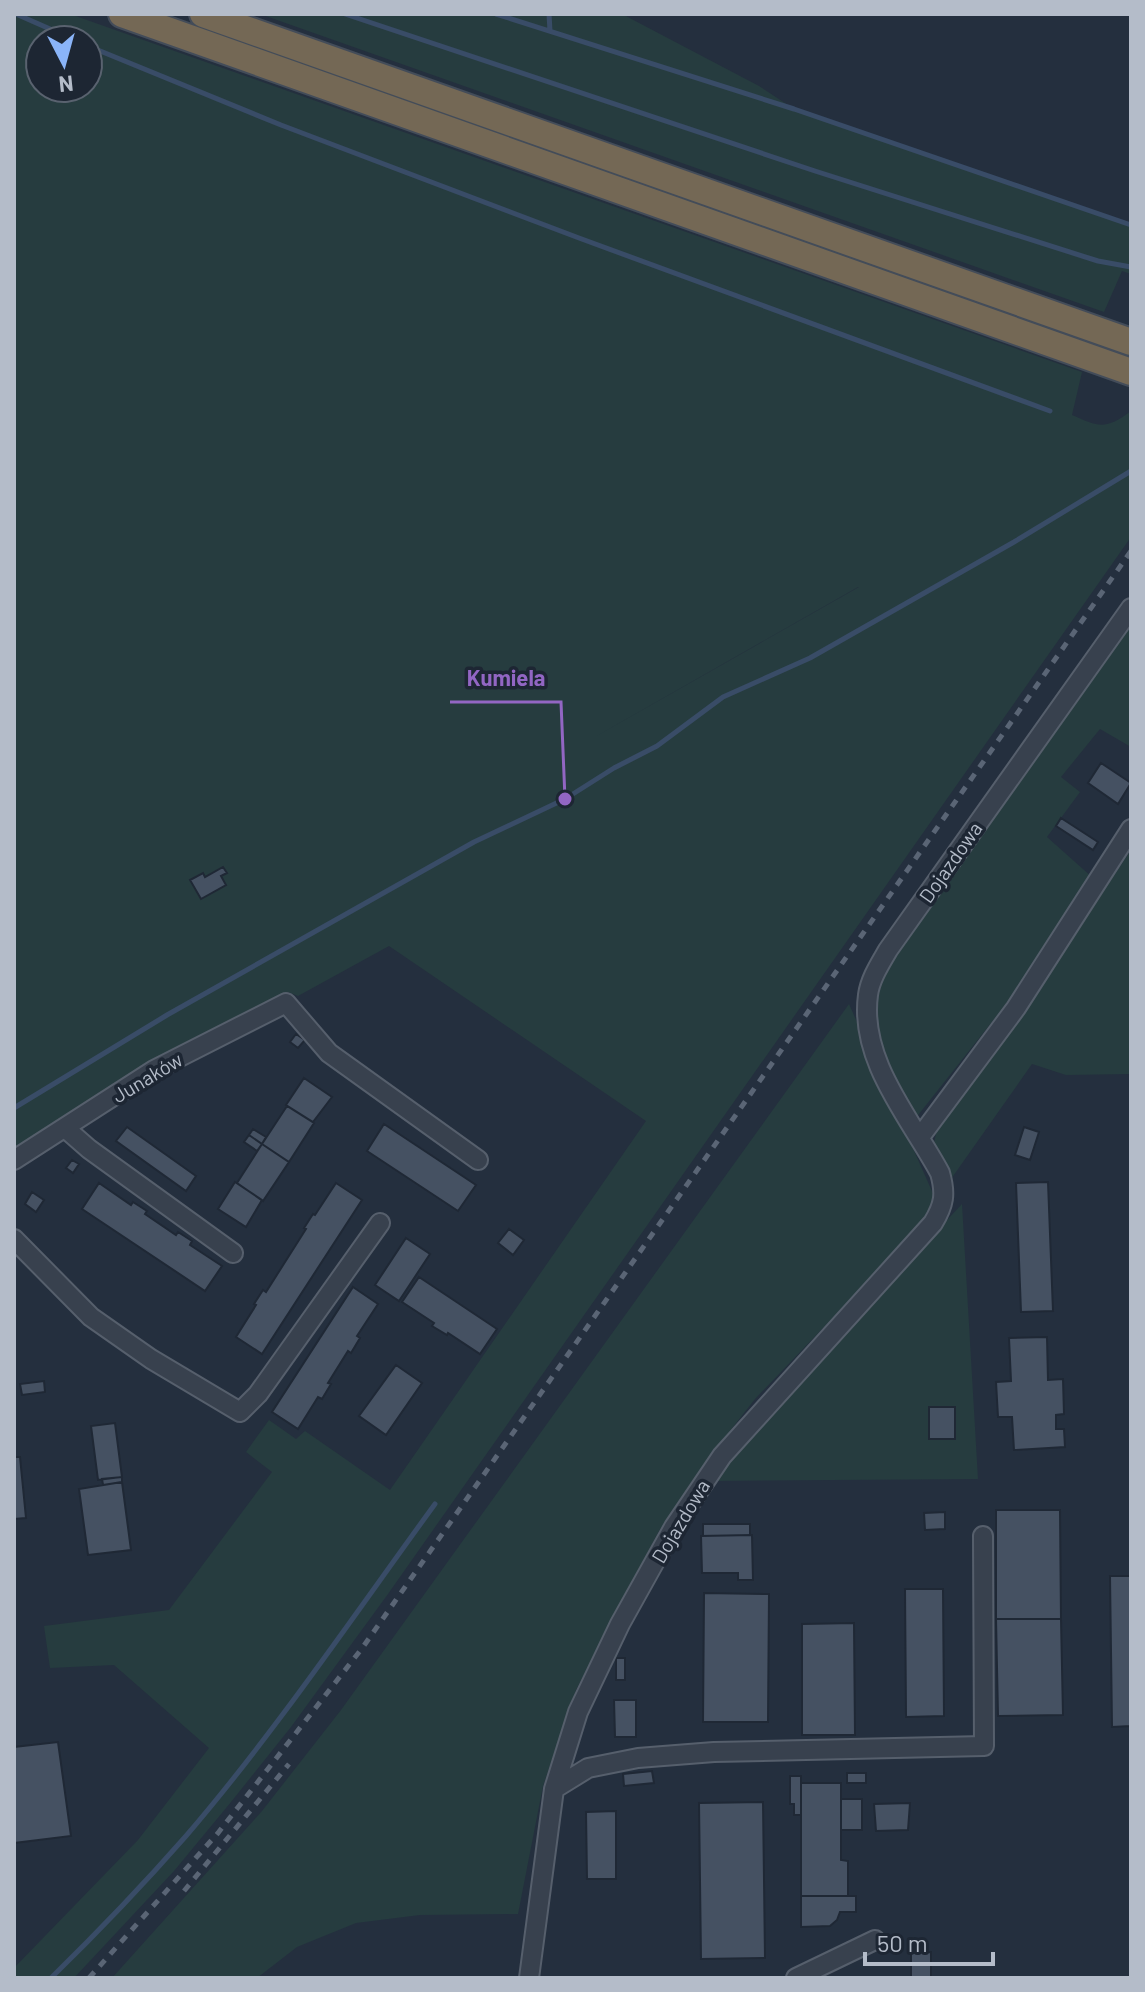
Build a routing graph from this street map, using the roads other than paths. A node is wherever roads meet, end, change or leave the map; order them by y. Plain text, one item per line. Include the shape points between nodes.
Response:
1 (122, 14) edge
2 (203, 14) edge
3 (1122, 339) edge
4 (1131, 372) edge
5 (1131, 608) edge
6 (1131, 829) edge
7 (65, 1128) junction
8 (920, 1137) junction
9 (14, 1160) edge
10 (478, 1160) dead end
11 (380, 1223) dead end
12 (14, 1239) edge
13 (233, 1253) dead end
14 (983, 1536) dead end
15 (554, 1789) junction
16 (875, 1940) dead end
17 (529, 1978) edge
18 (796, 1978) edge

1 - 4 highway
2 - 3 highway
5 - 8 street, Dojazdowa via 875,974 867,1007 872,1048
6 - 8 street via 1016,1008
7 - 9 street, Junaków
7 - 10 street, Junaków via 154,1070 286,1003 329,1053
7 - 13 street
8 - 15 street, Dojazdowa via 940,1173 943,1207 703,1482 620,1624 578,1712
11 - 12 street via 240,1412 91,1317
14 - 15 street via 984,1746 638,1758 588,1768
15 - 17 street, Dojazdowa
16 - 18 street

